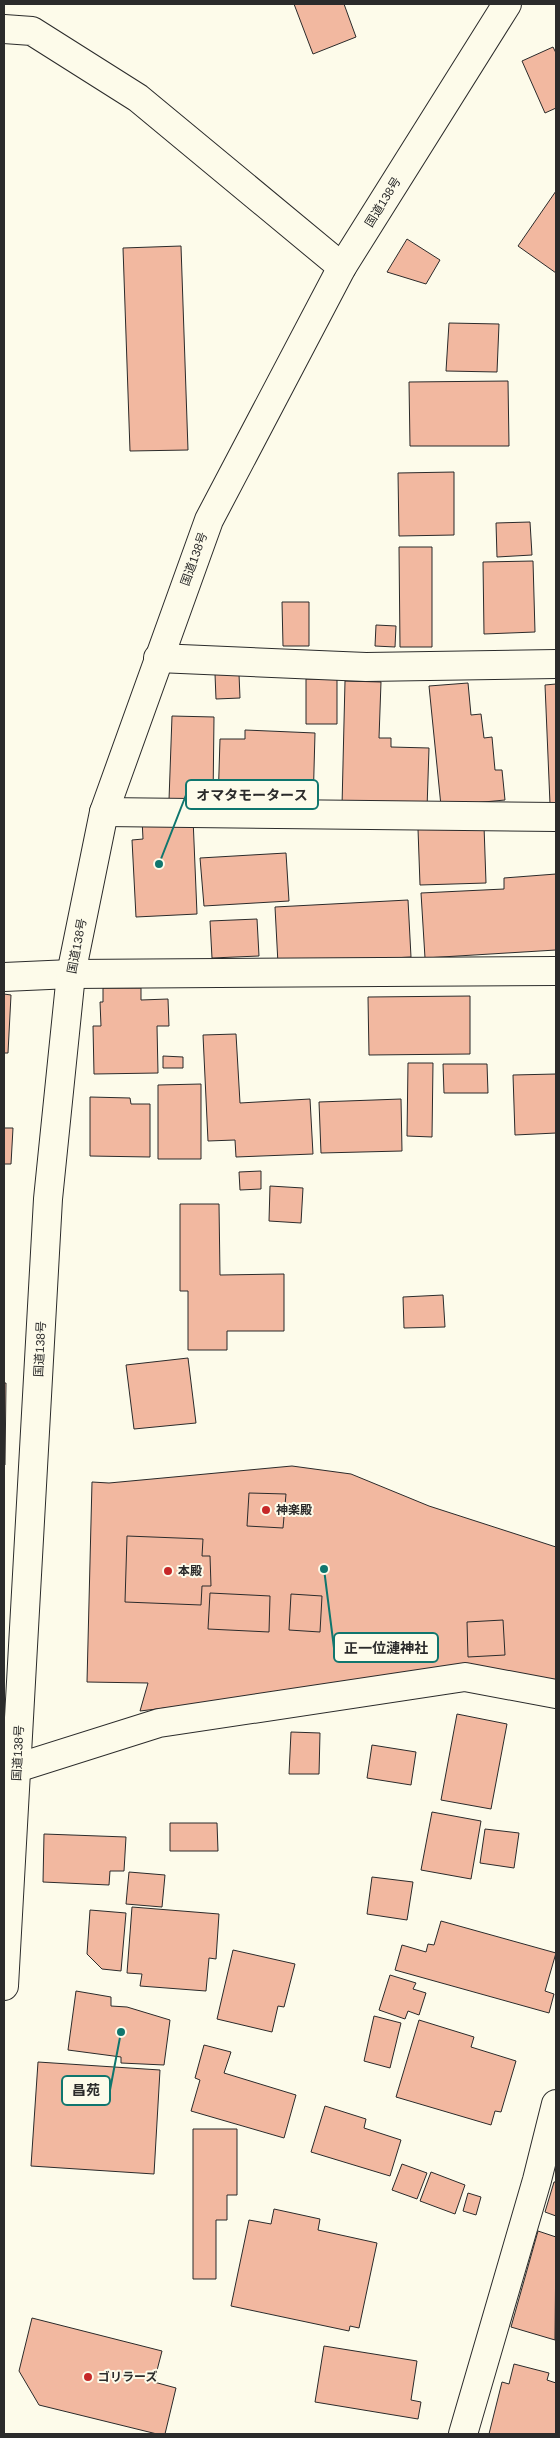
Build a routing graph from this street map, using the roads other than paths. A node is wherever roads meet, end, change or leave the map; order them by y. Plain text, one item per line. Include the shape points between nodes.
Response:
1 (507, 4) edge
2 (4, 29) edge
3 (342, 268) junction
4 (158, 658) junction
5 (556, 664) edge
6 (104, 812) junction
7 (556, 817) edge
8 (556, 971) edge
9 (71, 974) junction
10 (4, 977) edge
11 (556, 1694) edge
12 (10, 1770) edge
13 (4, 1986) edge
14 (556, 2104) edge
15 (464, 2434) edge

1 - 3 main road, 国道138号
2 - 3 main road via 32,31 138,98
3 - 4 main road, 国道138号 via 209,520
4 - 5 main road via 366,667
4 - 6 main road, 国道138号
6 - 7 main road
6 - 9 main road, 国道138号
8 - 9 main road
9 - 10 main road
9 - 12 main road, 国道138号 via 48,1199
11 - 12 main road via 465,1677 159,1724
12 - 13 main road, 国道138号
14 - 15 main road

